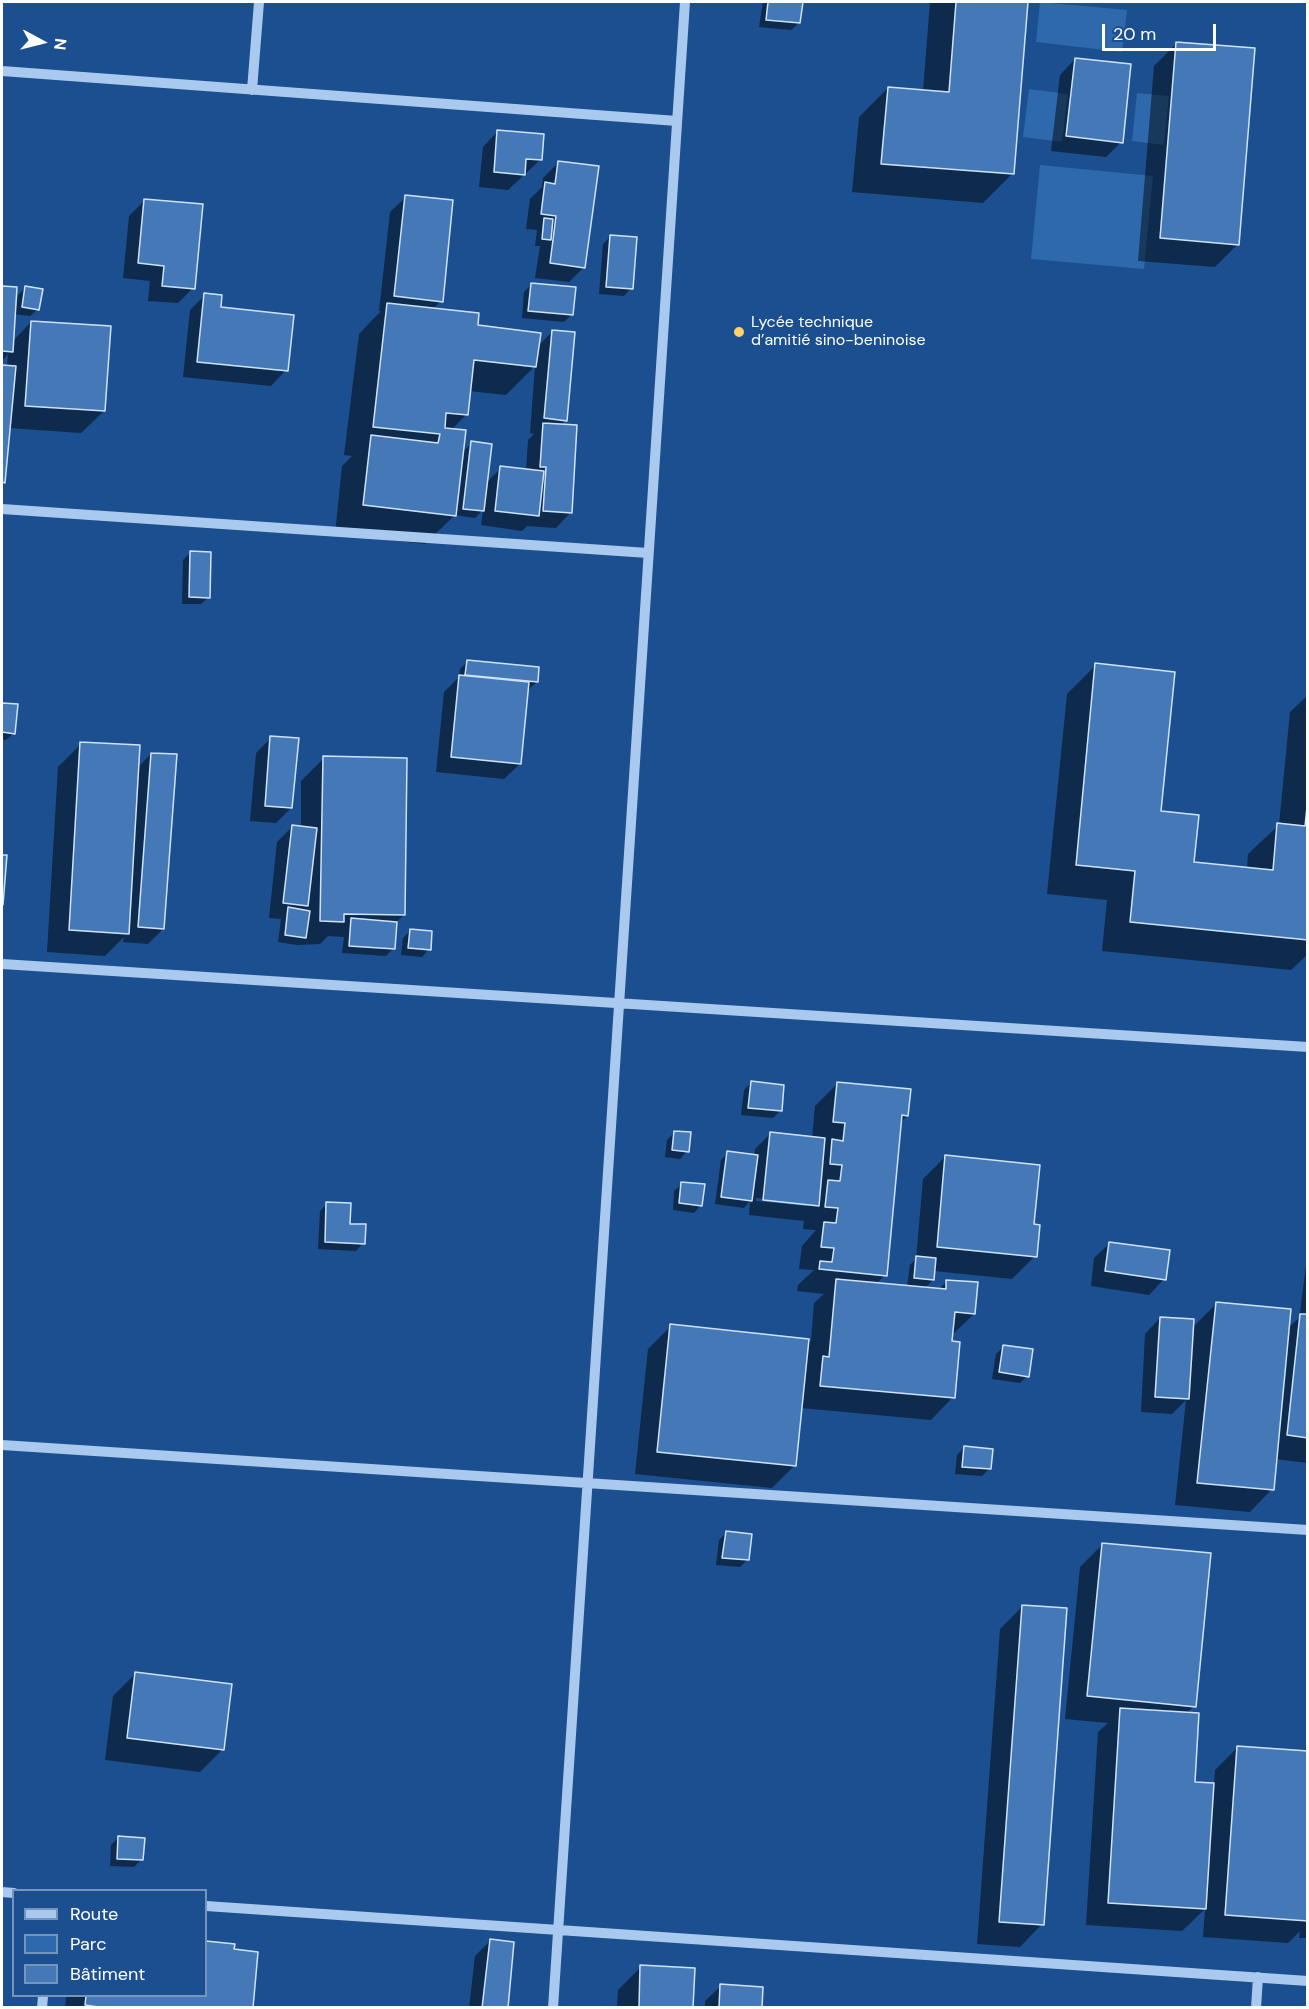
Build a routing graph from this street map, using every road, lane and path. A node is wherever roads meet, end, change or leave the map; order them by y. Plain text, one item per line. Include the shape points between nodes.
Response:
1 (259, 2) edge
2 (685, 2) edge
3 (2, 71) edge
4 (252, 90) junction
5 (677, 121) junction
6 (2, 509) edge
7 (648, 553) junction
8 (2, 964) edge
9 (619, 1004) junction
10 (1308, 1047) edge
11 (2, 1445) edge
12 (588, 1483) junction
13 (1308, 1530) edge
14 (207, 1906) edge
15 (558, 1930) junction
16 (1258, 1977) junction
17 (1308, 1981) edge
18 (553, 2007) edge
19 (1256, 2007) edge

1 - 4 street
2 - 5 street
3 - 4 street
4 - 5 street
5 - 7 street
6 - 7 street
7 - 9 street
8 - 9 street
9 - 10 street
9 - 12 street
11 - 12 street
12 - 13 street
12 - 15 street
14 - 15 street
15 - 16 street
15 - 18 street
16 - 17 street
16 - 19 street

